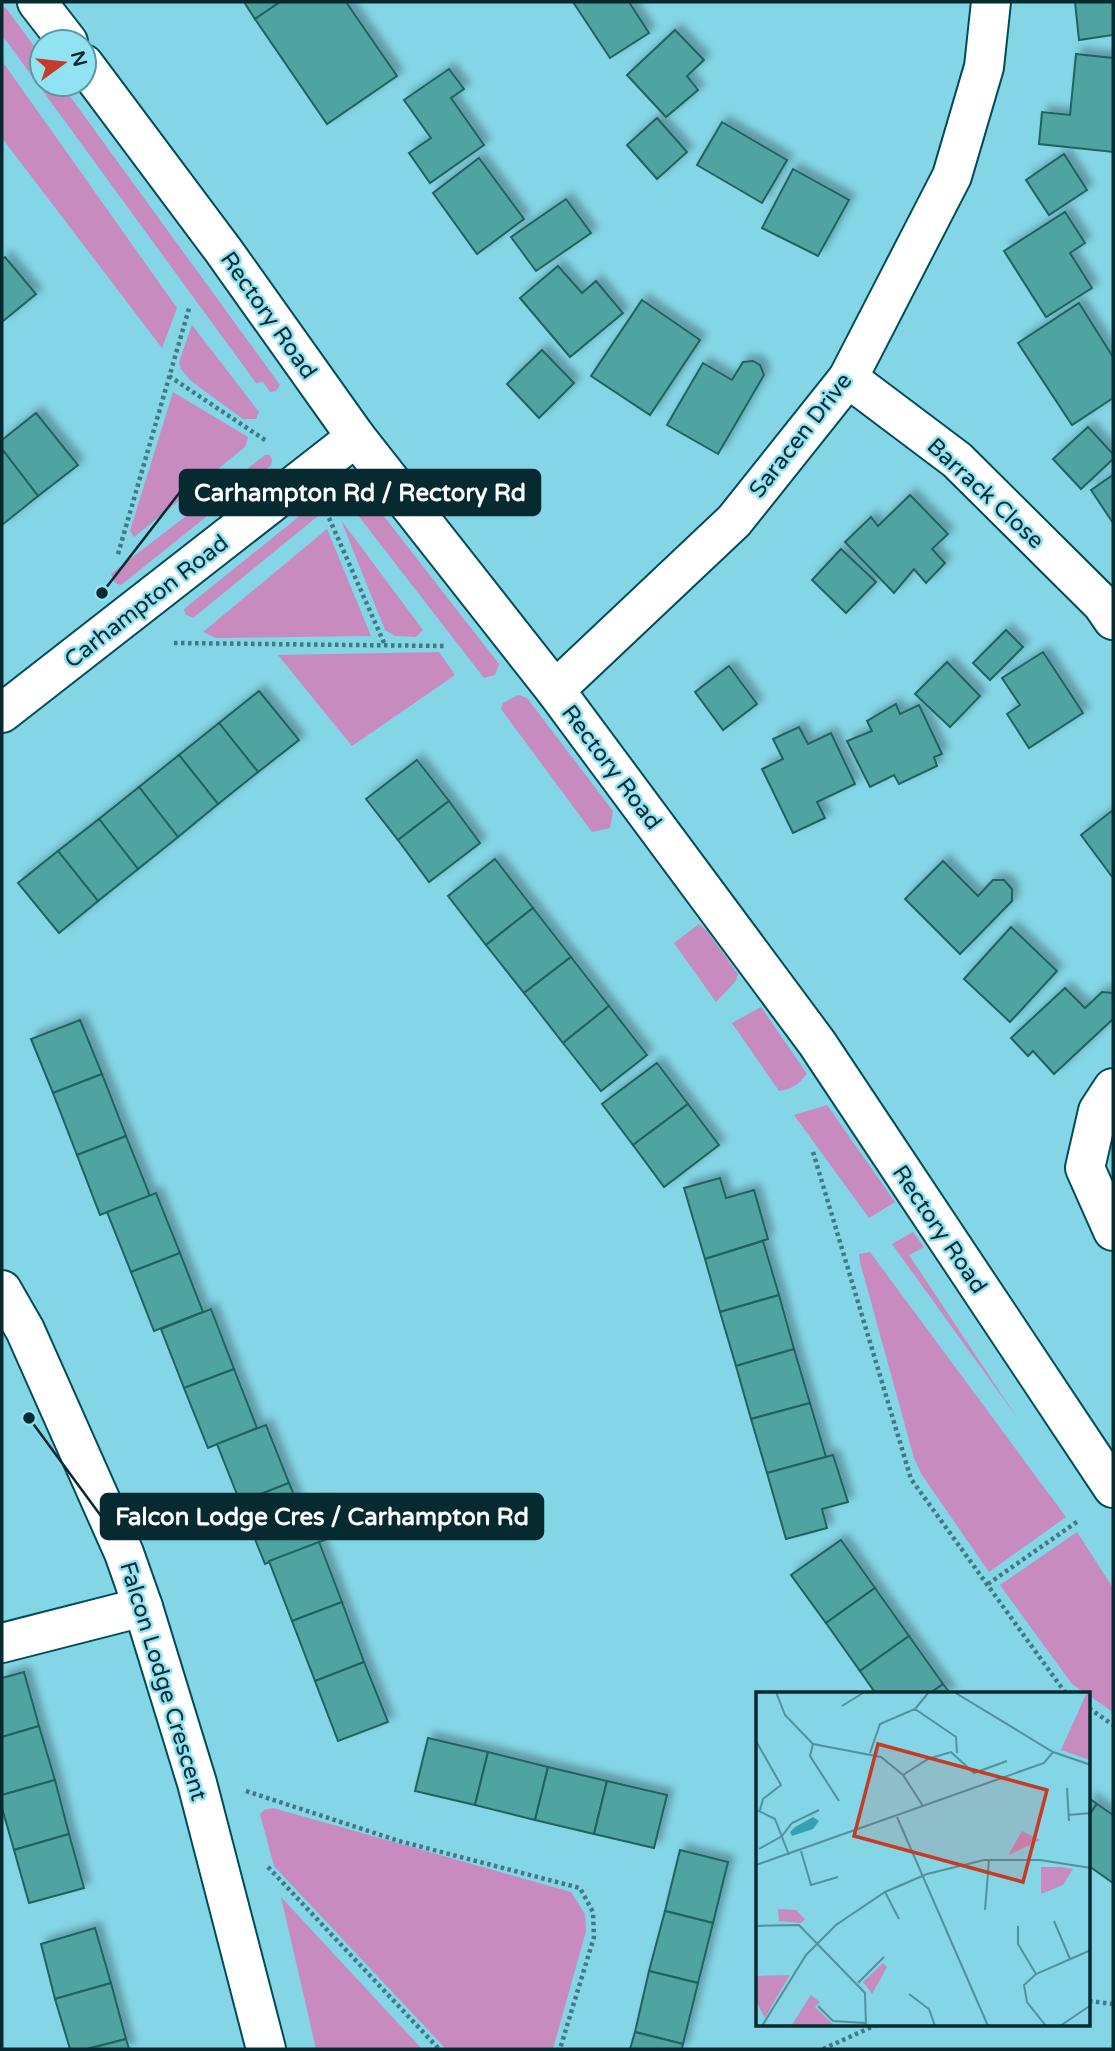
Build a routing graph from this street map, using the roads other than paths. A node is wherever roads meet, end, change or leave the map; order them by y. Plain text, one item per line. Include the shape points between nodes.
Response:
1 (37, 2) edge
2 (991, 2) edge
3 (57, 28) edge
4 (98, 83) edge
5 (848, 378) junction
6 (356, 437) junction
7 (1113, 620) edge
8 (555, 690) junction
9 (2, 713) edge
10 (1113, 1088) edge
11 (1113, 1231) edge
12 (2, 1290) edge
13 (1113, 1489) edge
14 (143, 1607) junction
15 (2, 1643) edge
16 (265, 2049) edge

1 - 3 street
2 - 5 street, Saracen Drive via 984,67 952,176
4 - 6 street, Rectory Road
5 - 7 street, Barrack Close via 957,460
5 - 8 street, Saracen Drive via 734,520
6 - 8 street, Rectory Road
6 - 9 street, Carhampton Road
8 - 13 street, Rectory Road via 817,1043
10 - 11 street via 1098,1111 1085,1168
12 - 14 street, Falcon Lodge Crescent via 25,1330 124,1553
14 - 15 street
14 - 16 street, Falcon Lodge Crescent via 197,1783

